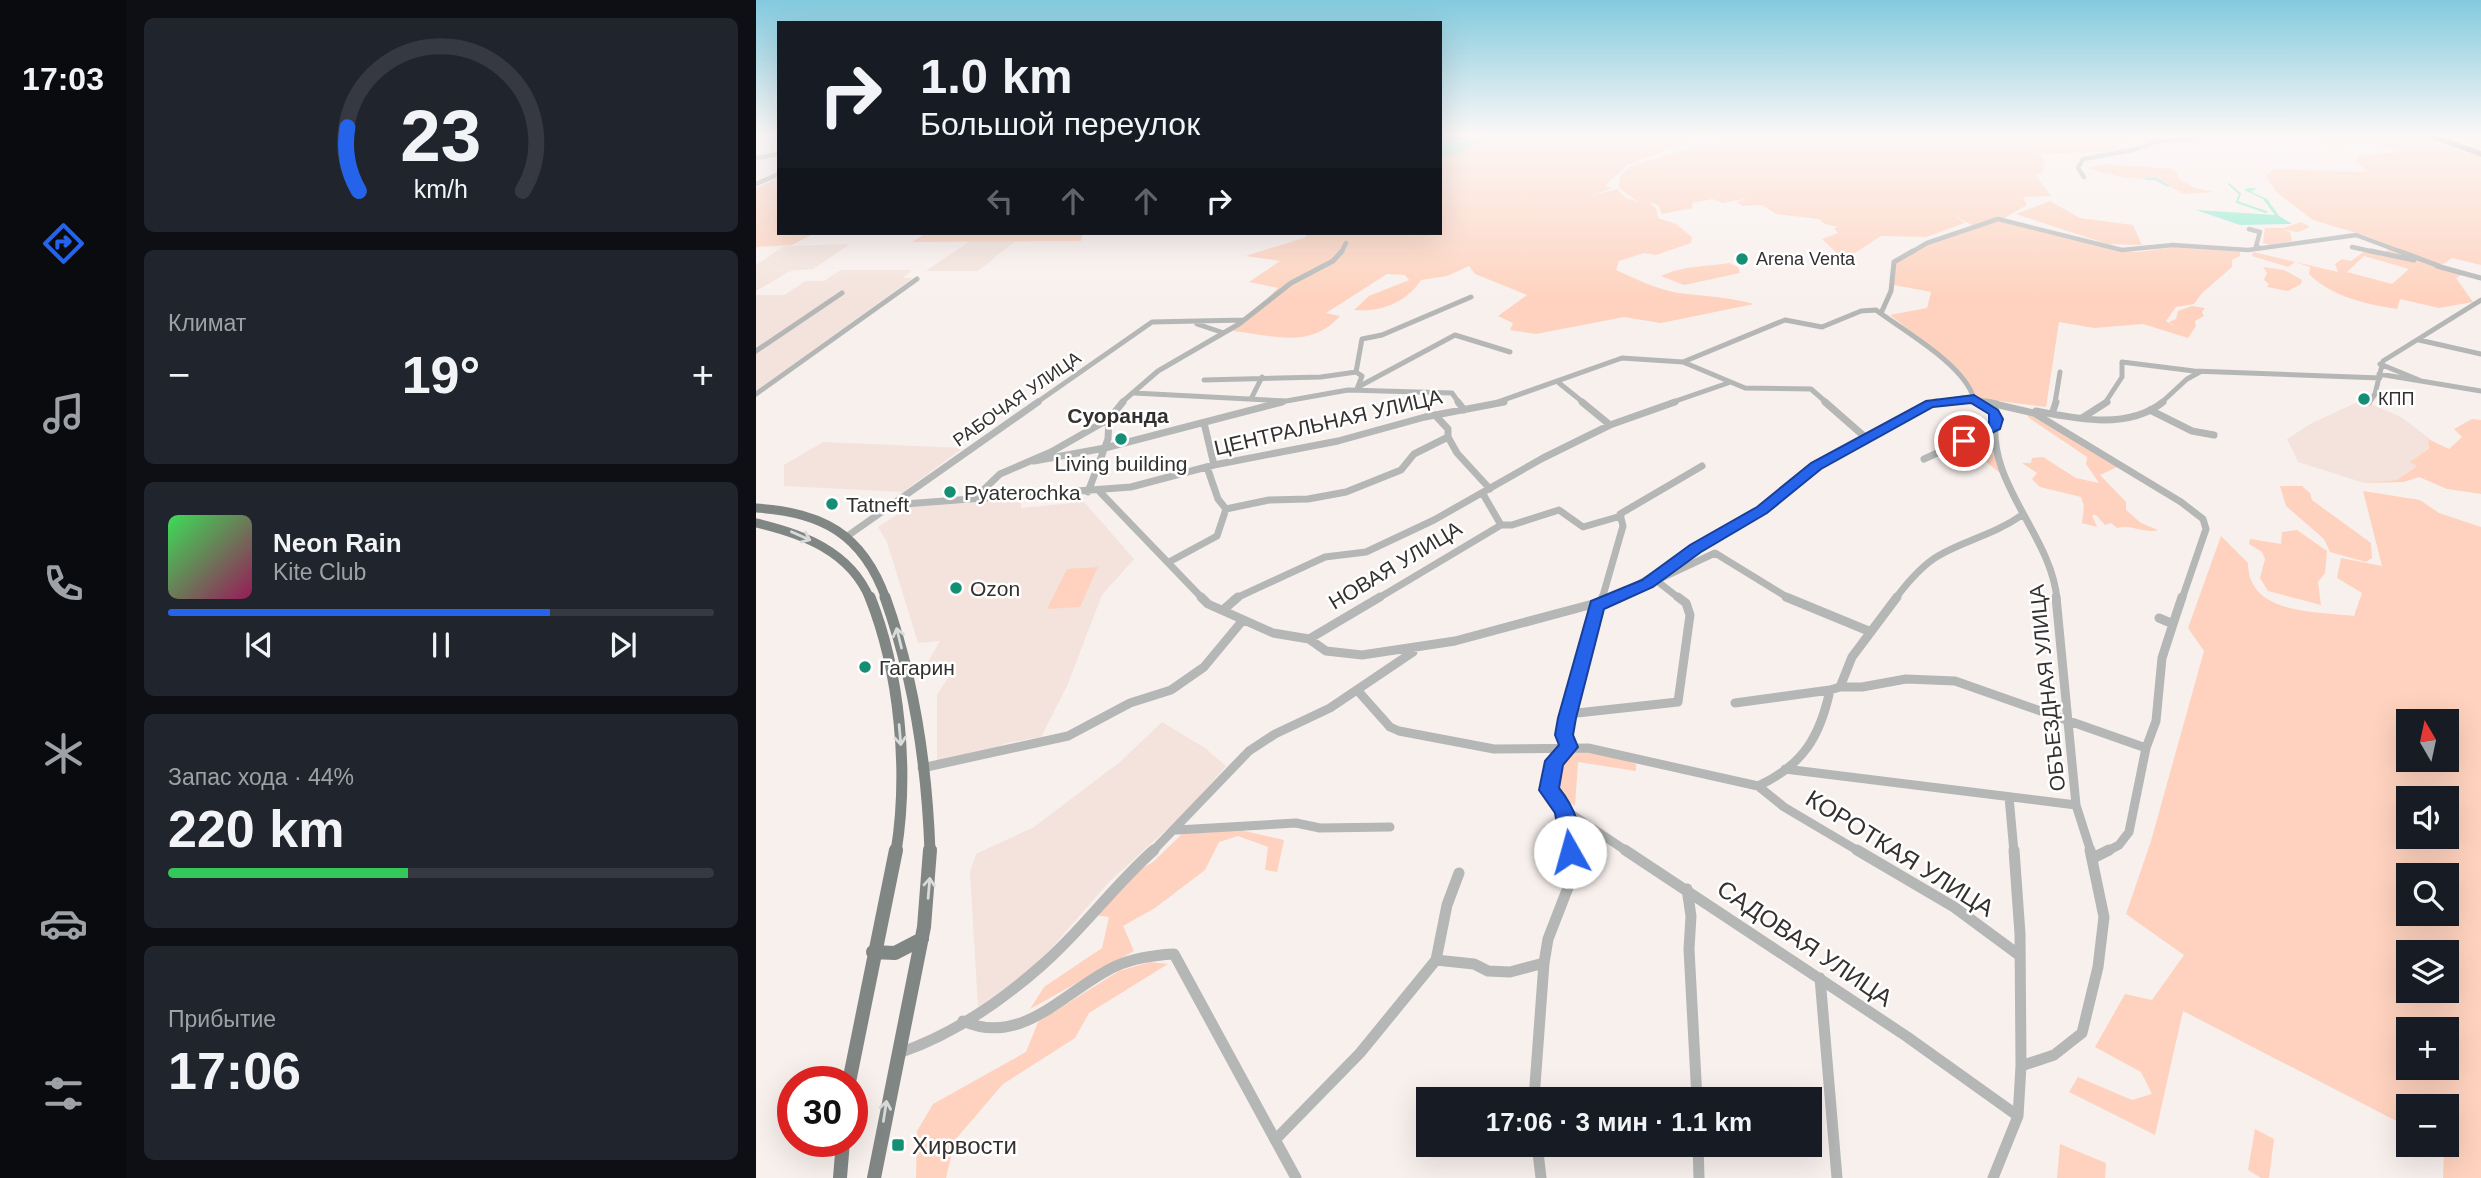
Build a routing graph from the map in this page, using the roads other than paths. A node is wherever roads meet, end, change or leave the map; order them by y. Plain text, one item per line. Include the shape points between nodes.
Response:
1 (2249, 229) dead end
2 (1346, 243) dead end
3 (2352, 247) dead end
4 (2260, 248) junction
5 (2439, 266) junction
6 (2481, 278) edge
7 (917, 279) dead end
8 (842, 293) dead end
9 (1471, 297) dead end
10 (2481, 300) edge
11 (1881, 311) junction
12 (1244, 320) junction
13 (1190, 321) junction
14 (1224, 333) junction
15 (2418, 340) junction
16 (756, 351) edge
17 (1510, 352) dead end
18 (2481, 354) edge
19 (1683, 362) junction
20 (2381, 364) junction
21 (2208, 371) junction
22 (1356, 372) junction
23 (2060, 372) dead end
24 (2380, 376) junction
25 (1262, 377) junction
26 (1203, 380) dead end
27 (1559, 383) junction
28 (1728, 383) junction
29 (2428, 384) junction
30 (1359, 387) junction
31 (2481, 391) edge
32 (1134, 393) junction
33 (756, 394) edge
34 (1251, 399) junction
35 (1974, 399) junction
36 (1285, 401) junction
37 (2370, 403) dead end
38 (2026, 409) junction
39 (1464, 410) junction
40 (2150, 410) junction
41 (2052, 414) junction
42 (1435, 415) junction
43 (2081, 418) junction
44 (1109, 419) junction
45 (1204, 423) junction
46 (1610, 425) junction
47 (1995, 427) junction
48 (2214, 435) dead end
49 (1448, 437) junction
50 (1865, 437) junction
51 (1105, 447) junction
52 (1924, 459) dead end
53 (1028, 461) junction
54 (1210, 466) junction
55 (1702, 466) dead end
56 (1088, 492) junction
57 (1100, 492) junction
58 (1486, 492) junction
59 (976, 497) junction
60 (891, 505) junction
61 (756, 509) edge
62 (1226, 509) junction
63 (2022, 515) junction
64 (1621, 516) junction
65 (756, 523) edge
66 (1501, 525) junction
67 (846, 537) junction
68 (1169, 562) junction
69 (1652, 582) junction
70 (1599, 605) junction
71 (1223, 610) junction
72 (2159, 618) dead end
73 (1243, 620) junction
74 (2173, 624) junction
75 (1871, 632) junction
76 (1309, 639) junction
77 (1418, 649) junction
78 (1835, 689) junction
79 (1358, 691) junction
80 (1735, 703) dead end
81 (1568, 714) junction
82 (2068, 722) junction
83 (1569, 747) junction
84 (2146, 748) junction
85 (922, 768) junction
86 (1785, 769) junction
87 (1758, 786) junction
88 (2008, 797) junction
89 (2076, 805) junction
90 (1565, 810) junction
91 (1390, 827) dead end
92 (1176, 830) junction
93 (2093, 858) junction
94 (1459, 873) dead end
95 (1687, 889) junction
96 (922, 939) junction
97 (873, 952) junction
98 (2019, 955) junction
99 (1436, 960) junction
100 (1544, 963) junction
101 (1820, 978) junction
102 (963, 1021) junction
103 (897, 1054) junction
104 (851, 1066) edge
105 (2021, 1066) junction
106 (1535, 1087) edge
107 (1696, 1087) edge
108 (2018, 1116) junction
109 (1275, 1140) junction
110 (842, 1157) edge
111 (1539, 1157) edge
112 (1698, 1157) edge
113 (840, 1178) edge
114 (874, 1178) edge
115 (1296, 1178) edge
116 (1541, 1178) edge
117 (1699, 1178) edge
118 (1837, 1178) edge
119 (1993, 1178) edge

1 - 4 street via 2260,232 2256,246
2 - 12 street via 1333,261 1291,283
3 - 5 street
4 - 5 street via 2350,234
4 - 11 street via 2173,245 2122,250 1993,219 1914,249 1894,262 1891,290
5 - 6 street
7 - 33 street
8 - 16 street
9 - 22 street via 1362,339
10 - 15 street
11 - 19 street via 1869,309 1812,328 1785,320
11 - 35 street via 1952,366
12 - 13 street
12 - 14 street
13 - 14 street
13 - 60 street, РАБОЧАЯ УЛИЦА via 1160,318
14 - 32 street via 1170,362
15 - 18 street
15 - 20 street
17 - 30 street via 1455,335
19 - 27 street, ЦЕНТРАЛЬНАЯ УЛИЦА via 1622,358
19 - 28 street
20 - 24 street
20 - 29 street
21 - 24 street
21 - 40 street via 2184,379
21 - 43 street via 2122,362 2122,377 2112,389 2112,398
22 - 25 street
22 - 30 street via 1362,376
23 - 41 street
24 - 29 street
24 - 37 street
25 - 26 street
25 - 34 street
27 - 39 street, ЦЕНТРАЛЬНАЯ УЛИЦА
27 - 46 street
28 - 46 street
28 - 50 street via 1745,388 1811,389
29 - 31 street
30 - 36 street
30 - 39 street via 1452,393
32 - 34 street
32 - 44 street
34 - 36 street
35 - 38 street
35 - 47 street via 1996,415
35 - 50 street via 1930,403
36 - 45 street
38 - 41 street
38 - 74 street via 2203,519 2206,529
39 - 42 street, ЦЕНТРАЛЬНАЯ УЛИЦА
40 - 43 street via 2126,417
40 - 48 street via 2192,431
41 - 43 street
42 - 49 street via 1448,429
42 - 54 street, ЦЕНТРАЛЬНАЯ УЛИЦА via 1338,441
44 - 51 street
44 - 53 street
45 - 51 street
45 - 54 street
46 - 58 street
47 - 52 street
47 - 63 street, ОБЪЕЗДНАЯ УЛИЦА via 2007,482
49 - 58 street
49 - 62 street via 1414,454 1401,470 1346,492
50 - 69 street via 1816,466 1762,510 1696,549
51 - 53 street
51 - 56 street
53 - 59 street via 986,483
54 - 57 street, ЦЕНТРАЛЬНАЯ УЛИЦА
54 - 62 street via 1218,499
55 - 64 street
56 - 57 street, ЦЕНТРАЛЬНАЯ УЛИЦА
56 - 59 street, ЦЕНТРАЛЬНАЯ УЛИЦА
57 - 68 street
58 - 66 street
58 - 71 street via 1366,552 1325,557 1266,581 1230,600
59 - 60 street, ЦЕНТРАЛЬНАЯ УЛИЦА
60 - 67 street, РАБОЧАЯ УЛИЦА
61 - 67 main road via 810,515 829,522
62 - 68 street via 1217,536
63 - 75 street via 1999,531 1938,556 1902,587
63 - 82 street, ОБЪЕЗДНАЯ УЛИЦА via 2055,582
64 - 66 street, НОВАЯ УЛИЦА via 1583,527 1559,510
64 - 70 street via 1623,526
65 -> 97 main road via 805,537 841,559 861,578 880,619 903,774 899,831
66 - 76 street, НОВАЯ УЛИЦА
85 -> 67 main road via 902,649 888,599 867,558
68 - 71 street via 1208,604
69 - 70 street
69 - 75 street via 1715,552 1786,597
69 - 81 street via 1686,603 1690,615 1678,702
70 - 77 street
70 - 81 street
71 - 73 street
72 - 74 street
73 - 76 street via 1273,633
73 - 85 street via 1204,667 1171,690 1130,703 1068,736
74 - 84 street via 2162,658 2156,721
75 - 78 street
76 - 77 street via 1326,651 1347,656
77 - 79 street
78 - 80 street
78 - 82 street via 1906,678 1955,681
78 - 86 street via 1813,741
79 - 83 street via 1399,731 1494,748
79 - 92 street via 1249,751
81 - 83 street via 1564,735
82 - 84 street
82 - 89 street, ОБЪЕЗДНАЯ УЛИЦА
83 - 87 street
83 - 90 street via 1555,761 1549,790
84 - 93 street via 2129,832 2119,845
96 -> 85 main road via 930,858
86 - 87 street
86 - 88 street
87 - 98 street, КОРОТКАЯ УЛИЦА via 1784,807 1954,907
88 - 89 street
88 - 98 street via 2019,891
89 - 93 street, ОБЪЕЗДНАЯ УЛИЦА
90 - 95 street, САДОВАЯ УЛИЦА
90 - 100 street via 1569,885 1548,939
91 - 92 street via 1242,824
92 - 102 street via 1120,880 1043,965 986,1010
93 - 105 street, ОБЪЕЗДНАЯ УЛИЦА via 2105,929 2082,1033 2072,1046
94 - 99 street
95 - 101 street, САДОВАЯ УЛИЦА
95 - 107 street
96 - 97 main road via 895,953
96 - 103 main road
97 - 104 main road
98 - 105 street
99 - 100 street via 1510,972
99 - 109 street via 1360,1053
100 - 106 street
101 - 108 street, САДОВАЯ УЛИЦА
101 - 118 street
102 - 103 street
102 - 109 street via 975,1030 1003,1031 1116,967 1151,955 1174,954
114 -> 103 main road
105 - 108 street
108 - 119 street
109 - 115 street
110 - 113 main road
111 - 116 street
112 - 117 street

